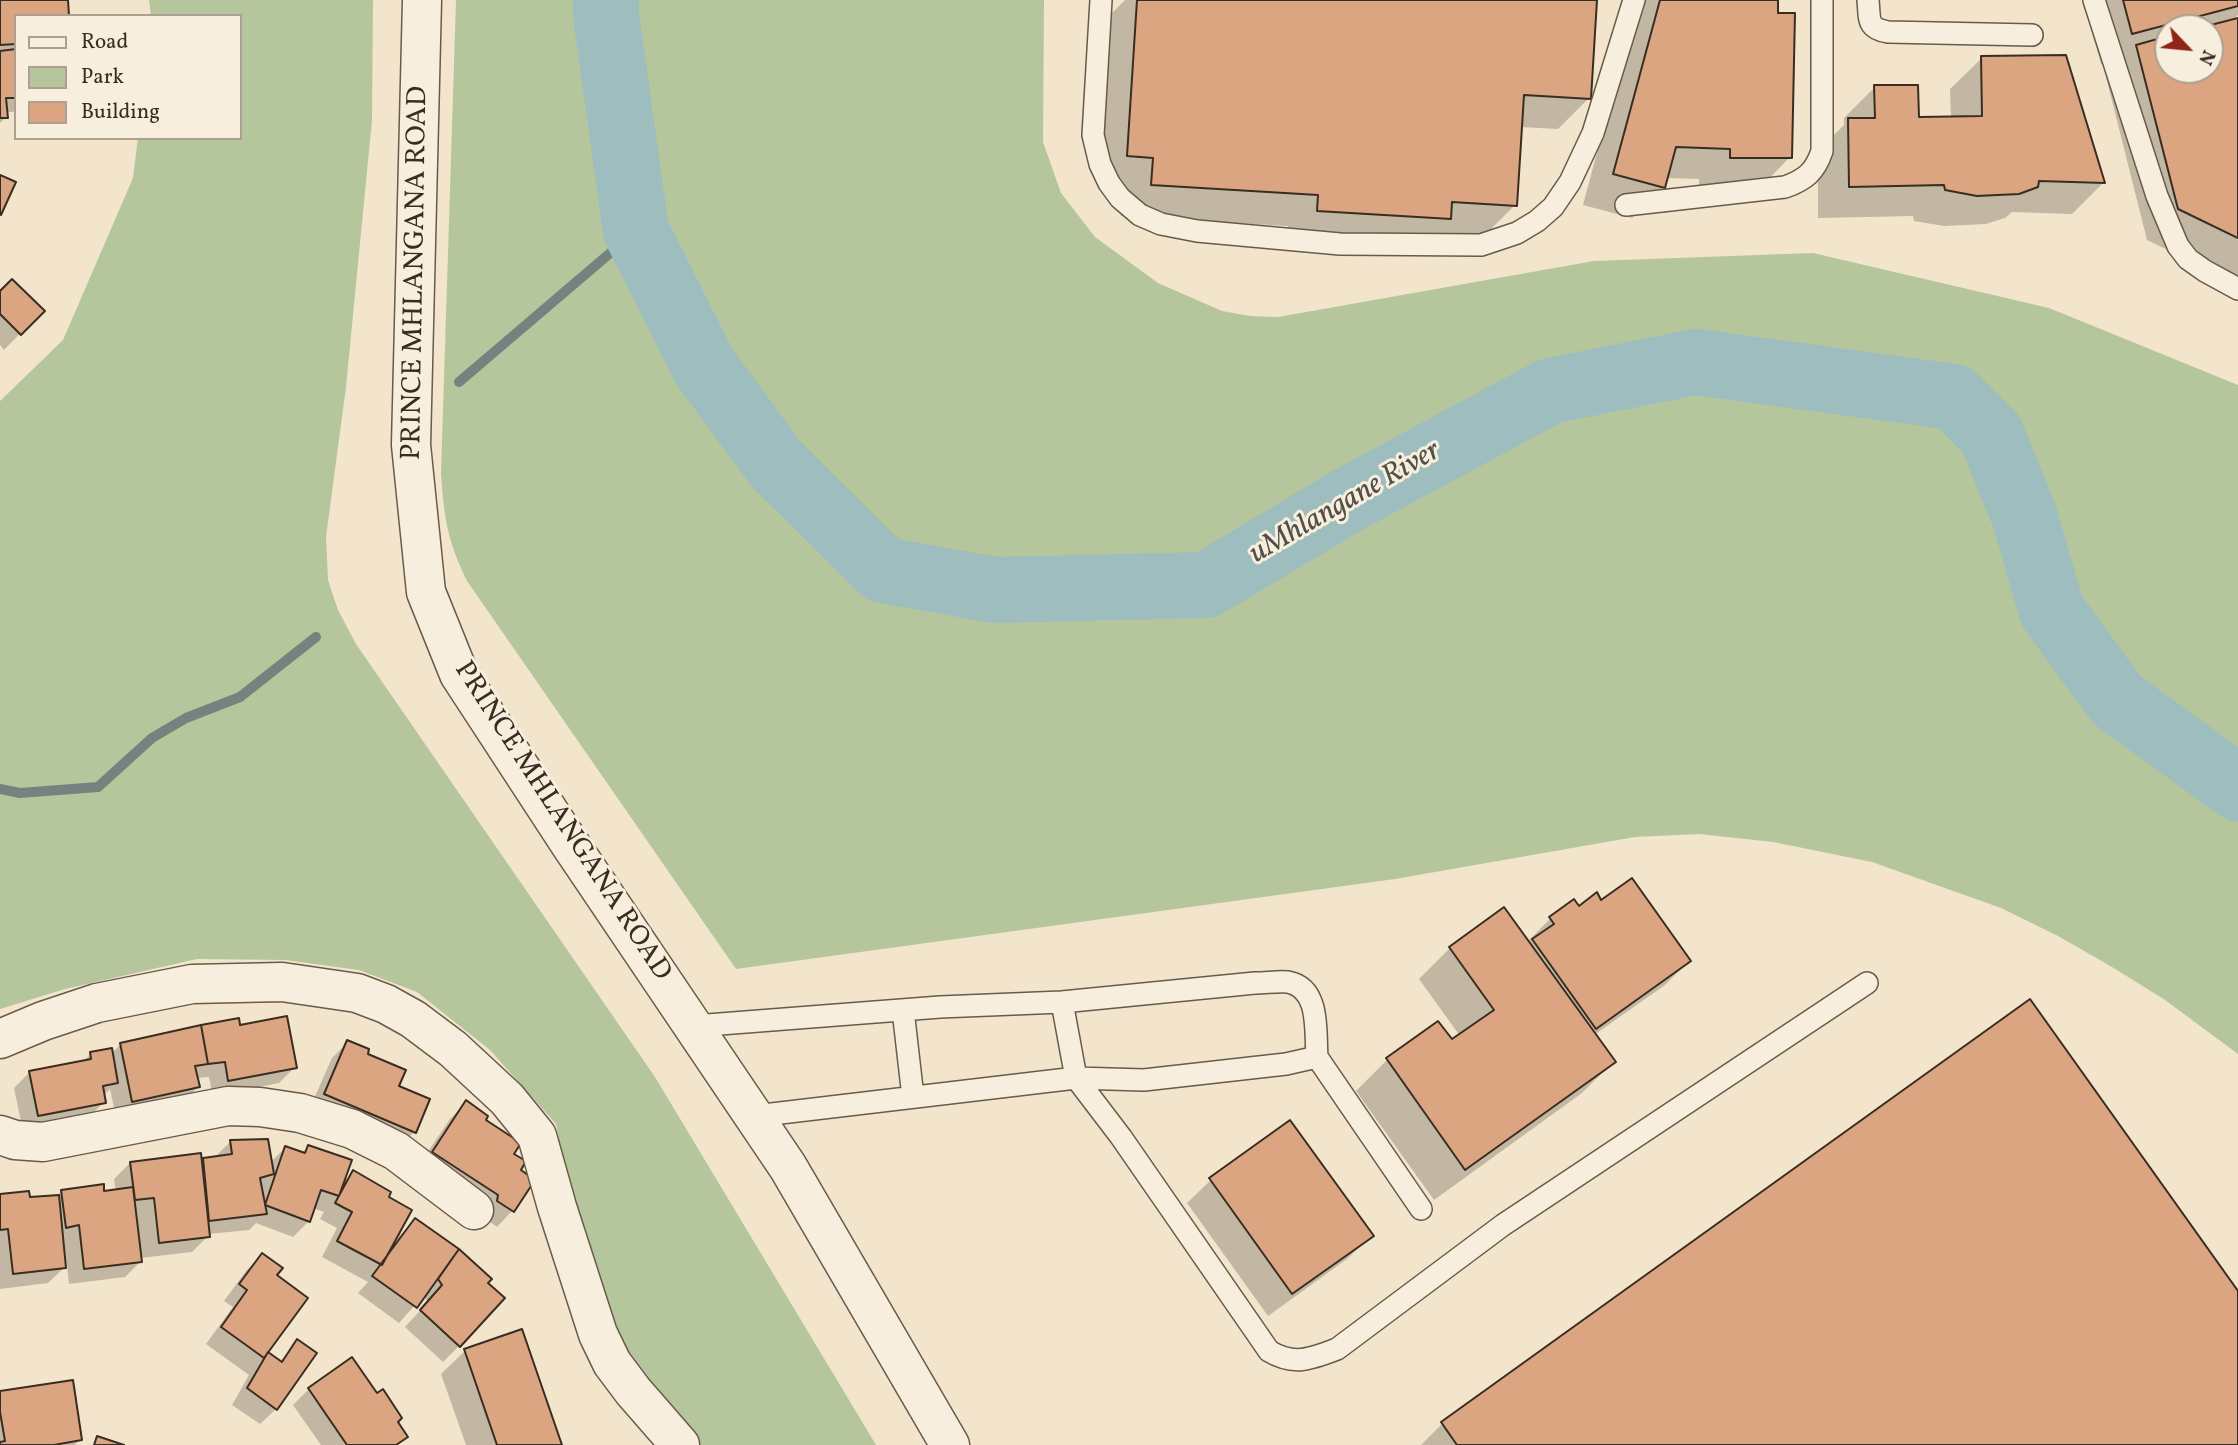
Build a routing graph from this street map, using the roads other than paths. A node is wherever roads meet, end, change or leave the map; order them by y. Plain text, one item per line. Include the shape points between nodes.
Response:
1 (422, 0) edge
2 (1634, 0) edge
3 (1822, 0) edge
4 (1868, 0) edge
5 (2094, 0) edge
6 (1100, 8) edge
7 (2032, 35) dead end
8 (1626, 205) dead end
9 (2238, 289) edge
10 (1867, 983) dead end
11 (1062, 1002) junction
12 (903, 1010) junction
13 (694, 1026) junction
14 (0, 1039) edge
15 (1317, 1057) junction
16 (1076, 1078) junction
17 (913, 1097) junction
18 (755, 1116) junction
19 (0, 1135) edge
20 (1421, 1209) dead end
21 (474, 1210) dead end
22 (680, 1445) edge
23 (950, 1445) edge

1 - 13 street, PRINCE MHLANGANA ROAD via 411,445 426,592 459,674
2 - 6 lane via 1593,133 1570,182 1537,221 1481,245 1340,244 1197,231 1140,215 1108,183 1093,135
3 - 8 lane via 1822,151 1811,172 1785,187
4 - 7 lane via 1871,25 1879,30
5 - 9 lane via 2157,196 2178,246 2188,259
10 - 16 lane via 1503,1225 1336,1349 1310,1360 1281,1358 1269,1351
11 - 12 lane
11 - 15 lane via 1287,982 1304,990 1311,1000
11 - 16 lane
12 - 13 lane
12 - 17 lane
13 - 18 street, PRINCE MHLANGANA ROAD
14 - 22 street via 97,1003 191,985 282,982 357,993 413,1019 507,1099 537,1136 598,1334 612,1363
15 - 16 lane via 1144,1080
15 - 20 lane
16 - 17 lane
17 - 18 lane
18 - 23 street, PRINCE MHLANGANA ROAD
19 - 21 street via 43,1142 228,1107 300,1113 352,1129 396,1151

